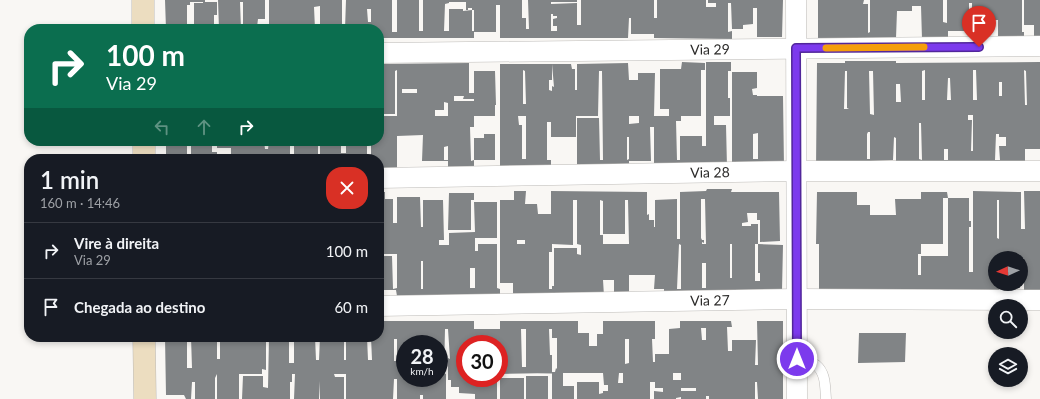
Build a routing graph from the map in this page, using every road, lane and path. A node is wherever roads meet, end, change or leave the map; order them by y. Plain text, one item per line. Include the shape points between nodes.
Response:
1 (143, 0) edge
2 (796, 0) edge
3 (143, 24) edge
4 (1040, 46) edge
5 (796, 48) junction
6 (384, 53) edge
7 (796, 171) junction
8 (1040, 171) edge
9 (384, 178) edge
10 (797, 299) junction
11 (1040, 300) edge
12 (384, 306) edge
13 (144, 342) edge
14 (797, 359) junction
15 (145, 399) edge
16 (797, 399) edge
17 (826, 399) edge

1 - 3 street
2 - 5 street
4 - 5 street, Via 29
5 - 6 street, Via 29
5 - 7 street
7 - 8 street, Via 28
7 - 9 street, Via 28
7 - 10 street
10 - 11 street, Via 27
10 - 12 street, Via 27
10 - 14 street
13 - 15 street
14 - 16 street
14 - 17 lane via 815,364 822,373

